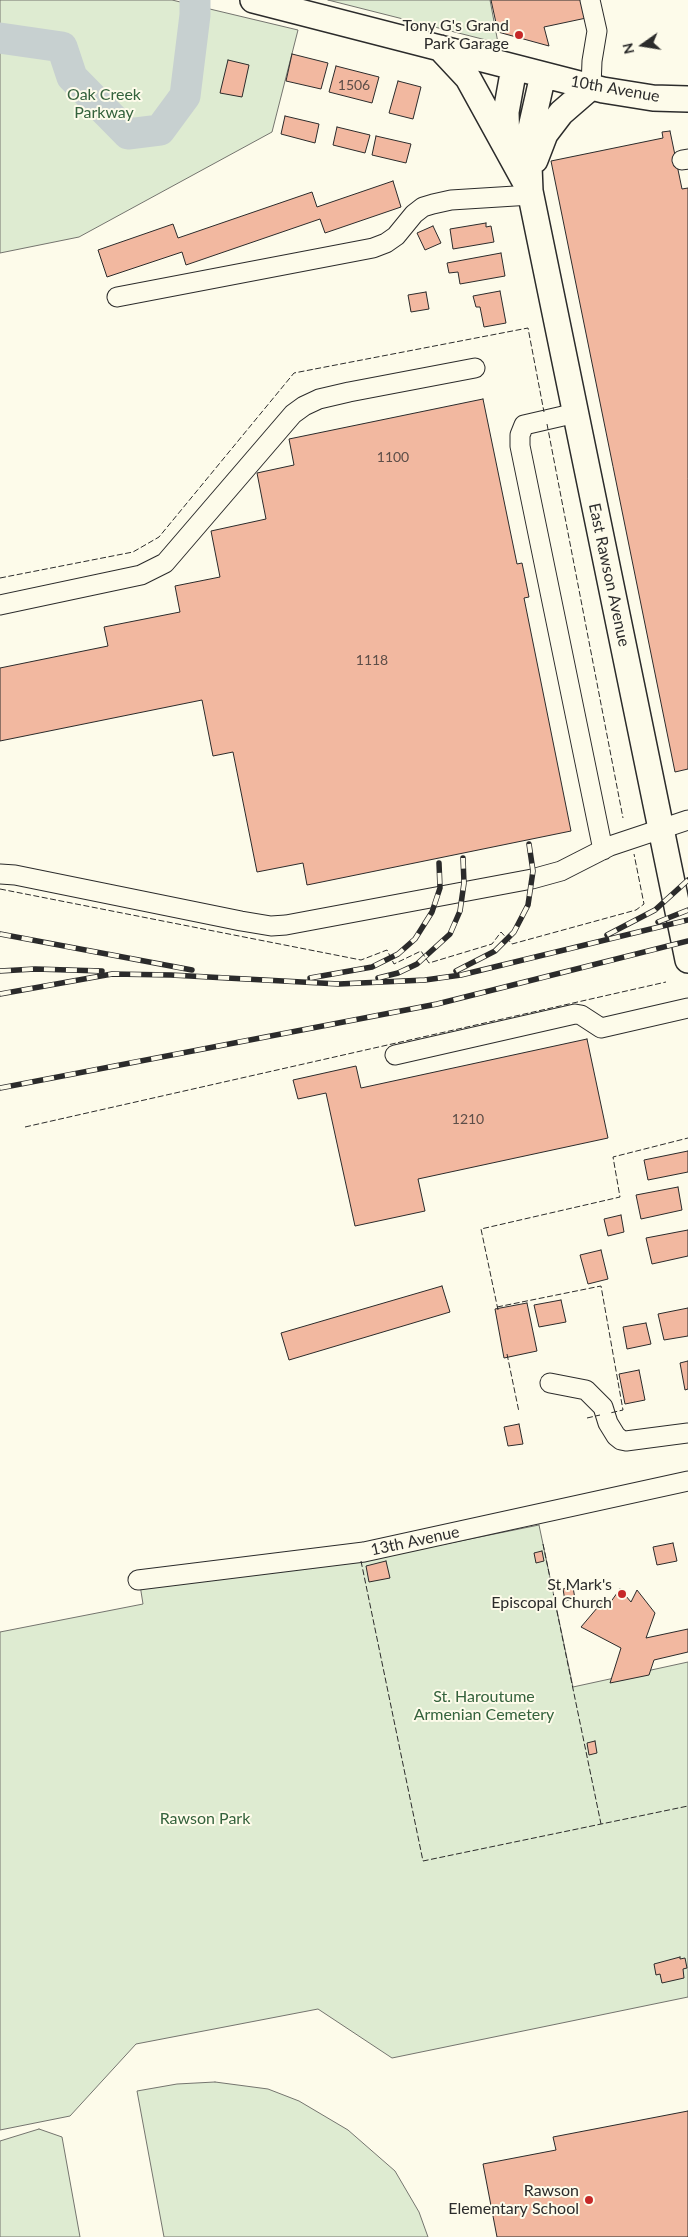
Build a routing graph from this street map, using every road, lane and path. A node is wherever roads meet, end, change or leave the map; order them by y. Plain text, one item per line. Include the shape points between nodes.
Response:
1 (253, 0) edge
2 (590, 0) edge
3 (440, 48) junction
4 (514, 68) junction
5 (542, 75) junction
6 (591, 87) junction
7 (688, 99) edge
8 (507, 149) junction
9 (531, 186) junction
10 (117, 297) dead end
11 (475, 368) dead end
12 (576, 413) junction
13 (0, 606) edge
14 (688, 820) edge
15 (661, 827) junction
16 (603, 850) junction
17 (0, 874) edge
18 (688, 960) edge
19 (688, 1008) edge
20 (395, 1055) dead end
21 (550, 1383) dead end
22 (688, 1433) edge
23 (688, 1481) edge
24 (138, 1580) dead end

1 - 3 main road, 10th Avenue
2 - 6 street via 597,31
3 - 4 main road, 10th Avenue
3 - 8 main road via 468,78
4 - 5 main road, 10th Avenue
4 - 8 main road, East Rawson Avenue via 506,112
5 - 6 main road, 10th Avenue
5 - 9 main road, East Rawson Avenue via 528,141
6 - 7 main road, 10th Avenue via 653,98
6 - 9 main road via 575,99 545,134
8 - 9 main road, East Rawson Avenue
9 - 10 street via 423,207 396,236 373,248
9 - 12 main road, East Rawson Avenue
11 - 13 street via 349,392 304,406 293,414 165,563 140,575
12 - 15 main road, East Rawson Avenue
12 - 16 street via 524,425 520,446
14 - 15 street
15 - 16 street
15 - 18 main road, East Rawson Avenue
16 - 17 street via 561,871 532,878 298,924 271,926
19 - 20 street via 601,1028 575,1014
21 - 22 street via 586,1390 603,1407 616,1436 626,1442
23 - 24 street, 13th Avenue via 364,1552

